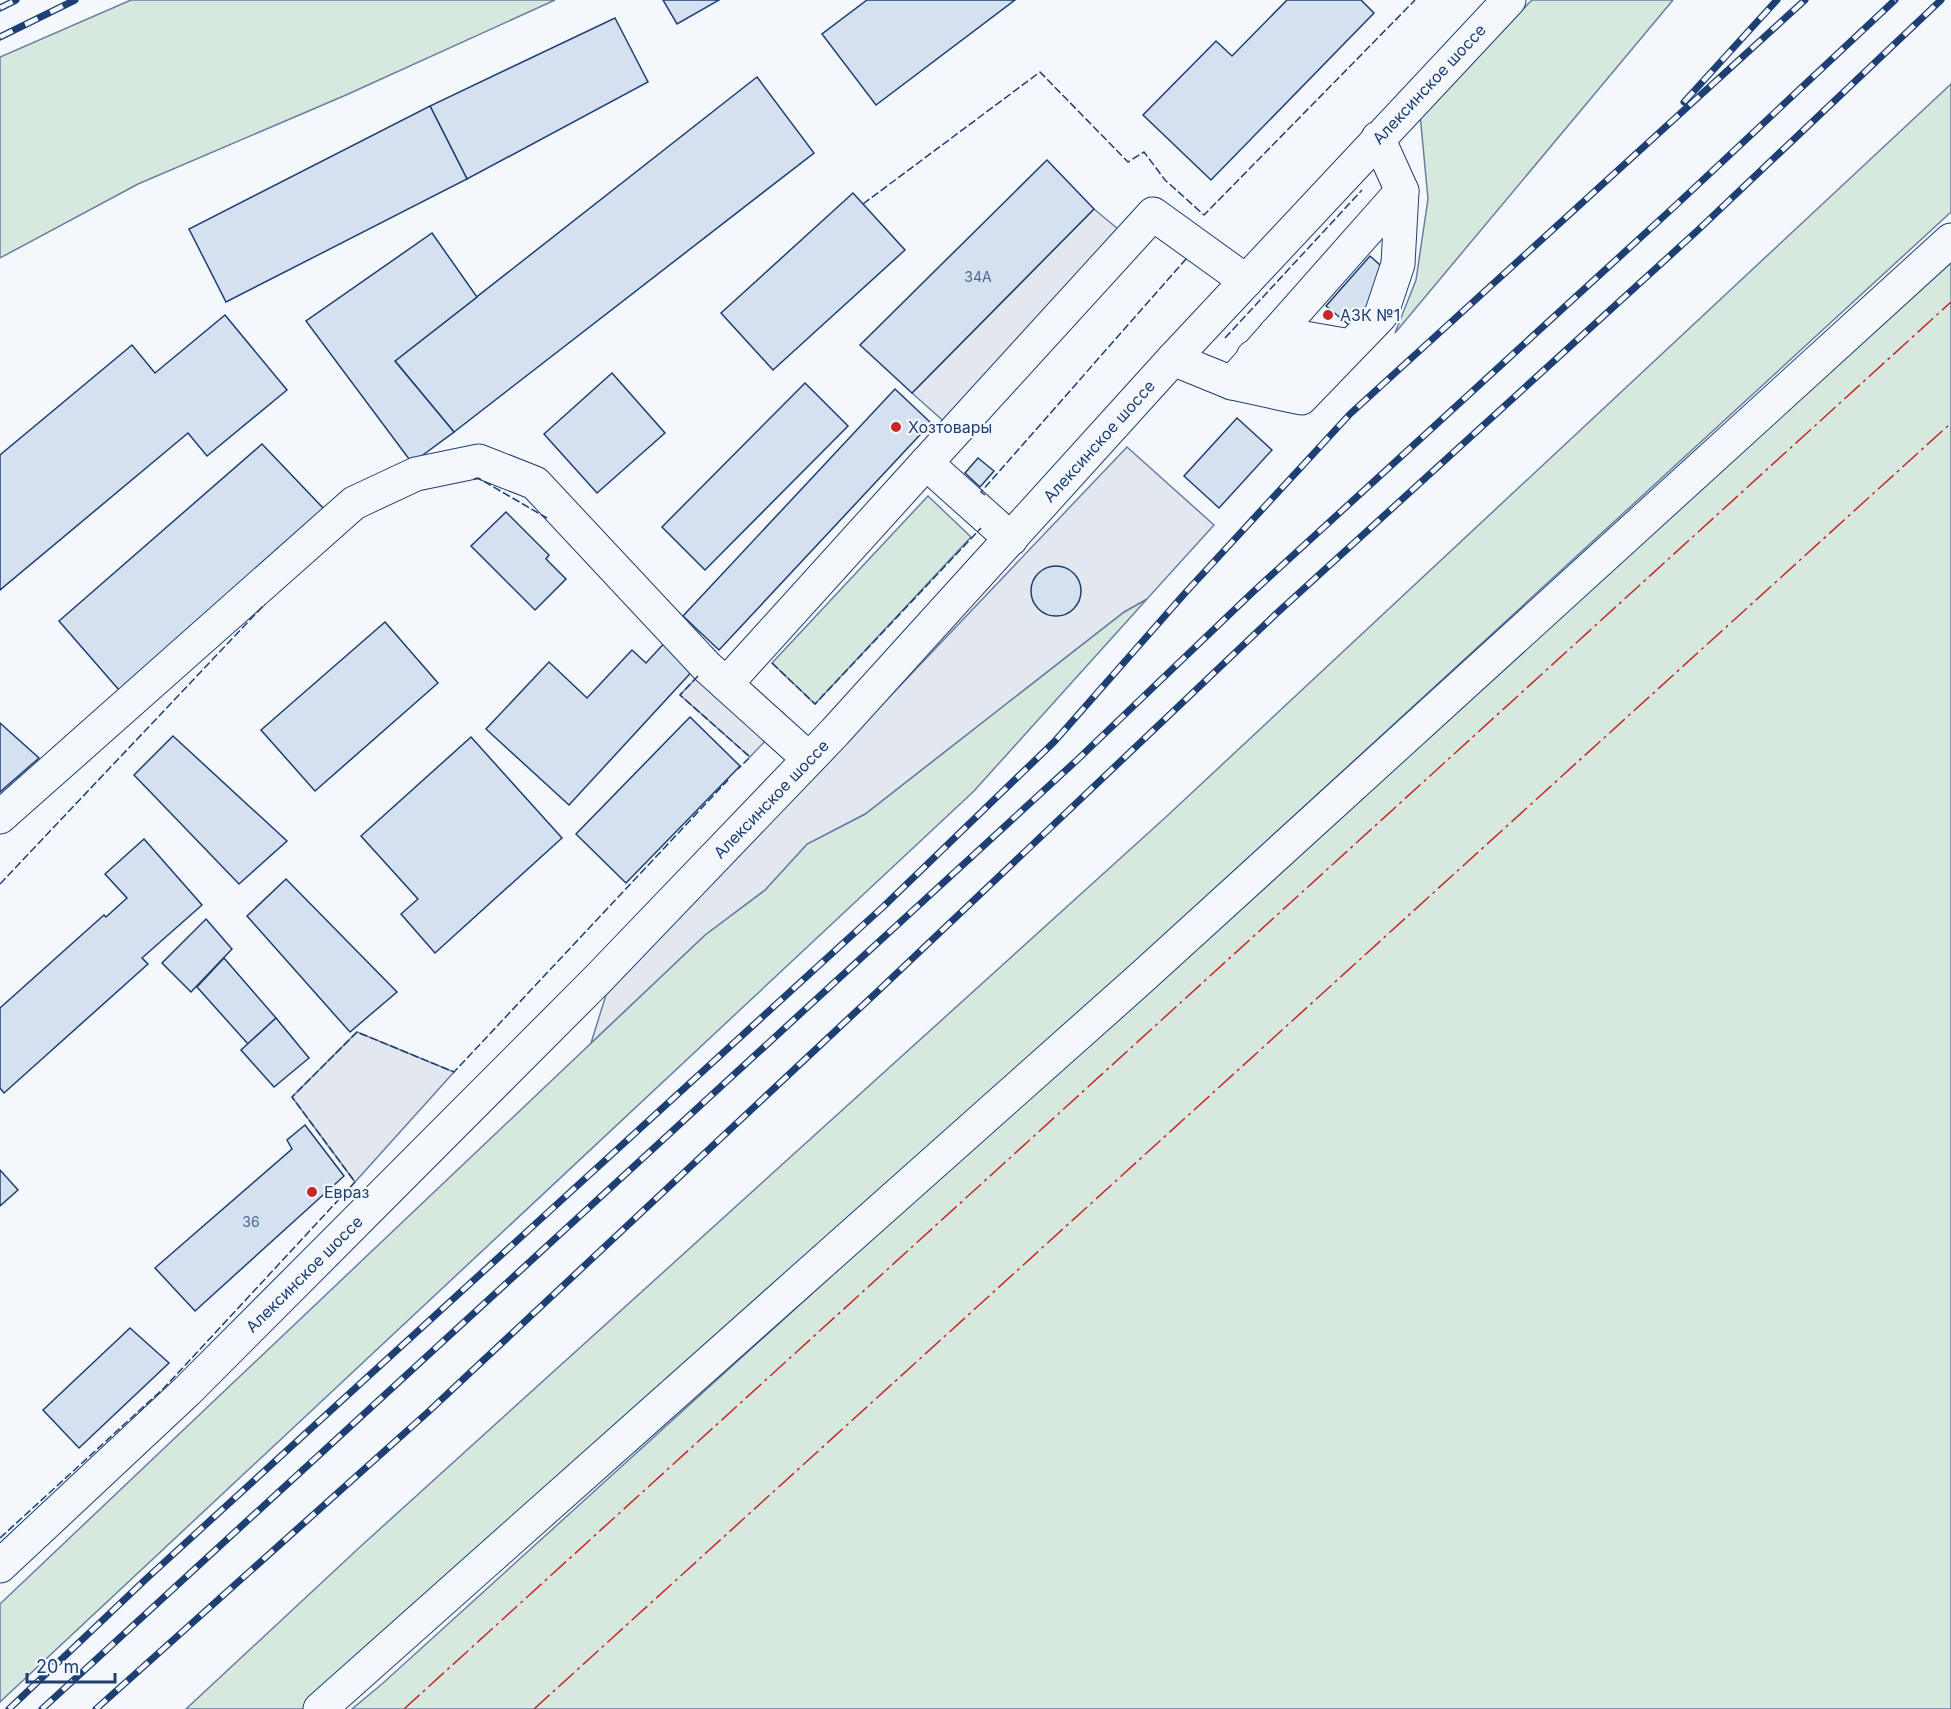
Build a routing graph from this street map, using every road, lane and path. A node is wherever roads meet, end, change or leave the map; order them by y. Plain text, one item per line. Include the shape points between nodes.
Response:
1 (1509, 0) edge
2 (1378, 138) junction
3 (1402, 190) junction
4 (1951, 240) edge
5 (1246, 281) junction
6 (1276, 333) junction
7 (1350, 346) junction
8 (1253, 357) junction
9 (1173, 359) junction
10 (1325, 373) junction
11 (1232, 383) junction
12 (926, 463) junction
13 (1011, 539) junction
14 (726, 684) junction
15 (809, 759) junction
16 (0, 817) edge
17 (0, 1566) edge
18 (320, 1709) edge

1 - 2 main road, Алексинское шоссе
2 - 3 main road
2 - 5 main road, Алексинское шоссе
3 - 6 main road
3 - 7 main road via 1398,264 1381,315
4 - 18 main road via 1140,979
5 - 9 main road, Алексинское шоссе
5 - 12 main road via 1153,214
6 - 7 main road
6 - 8 main road
7 - 10 main road
8 - 10 main road
8 - 11 main road
9 - 11 main road
9 - 13 main road, Алексинское шоссе
10 - 11 main road via 1301,399
12 - 13 main road
12 - 14 main road
13 - 15 main road, Алексинское шоссе
14 - 15 main road
14 - 16 main road via 535,483 479,461 416,474 354,503
15 - 17 main road, Алексинское шоссе via 598,979 188,1391

